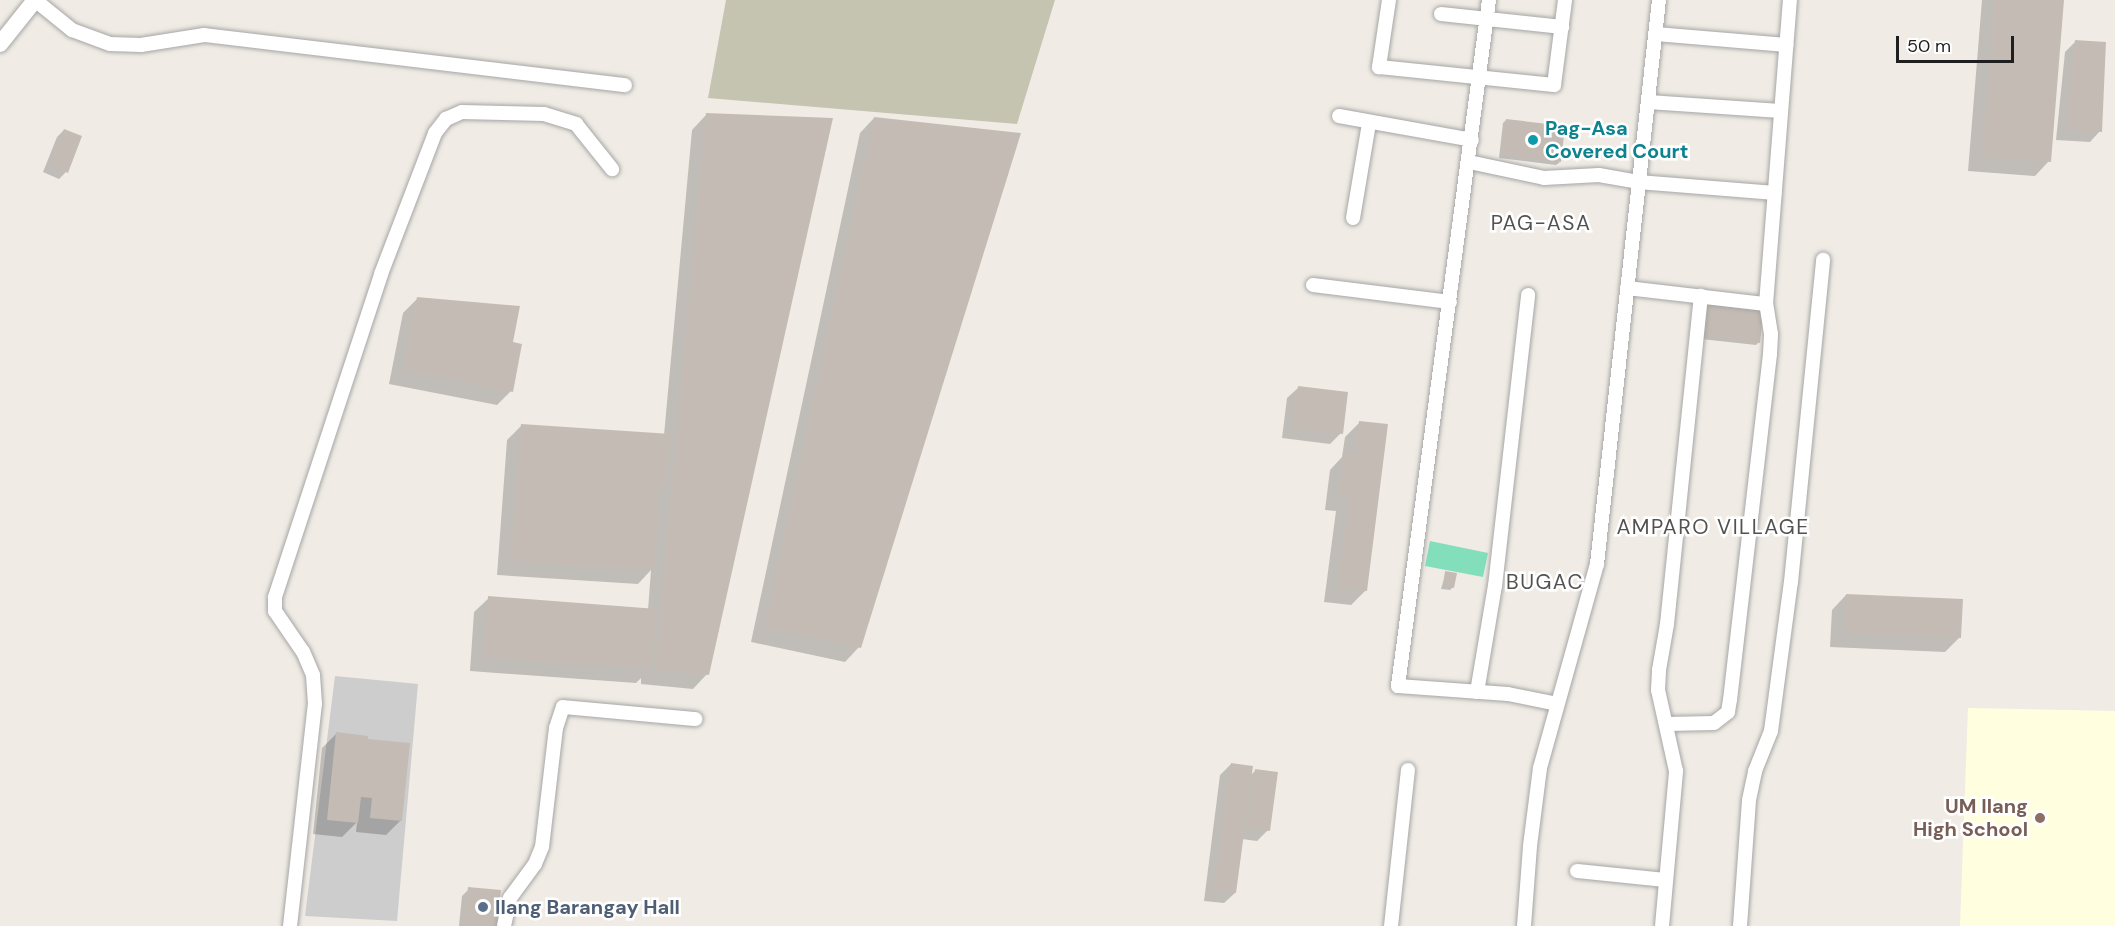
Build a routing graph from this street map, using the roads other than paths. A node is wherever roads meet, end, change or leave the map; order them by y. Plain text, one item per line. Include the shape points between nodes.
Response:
1 (35, 0) edge
2 (1389, 0) edge
3 (1489, 0) edge
4 (1565, 0) edge
5 (1659, 0) edge
6 (1790, 0) edge
7 (1440, 14) dead end
8 (1487, 19) junction
9 (1562, 27) junction
10 (1656, 34) junction
11 (0, 44) edge
12 (1787, 45) junction
13 (1480, 77) junction
14 (625, 85) dead end
15 (1648, 102) junction
16 (1781, 111) junction
17 (1339, 116) dead end
18 (1369, 123) junction
19 (1472, 140) junction
20 (1469, 162) junction
21 (612, 169) dead end
22 (1639, 182) junction
23 (1775, 193) junction
24 (1353, 218) dead end
25 (1823, 260) dead end
26 (1313, 285) dead end
27 (1627, 288) junction
28 (1528, 296) dead end
29 (1701, 296) junction
30 (1450, 302) junction
31 (1766, 304) junction
32 (1478, 692) junction
33 (1557, 704) junction
34 (695, 719) dead end
35 (1666, 724) junction
36 (1408, 770) dead end
37 (1577, 871) dead end
38 (1666, 880) junction
39 (291, 926) edge
40 (504, 926) edge
41 (1391, 926) edge
42 (1524, 926) edge
43 (1662, 926) edge
44 (1740, 926) edge

1 - 11 street
1 - 14 street via 72,30 110,44 141,45 204,35
2 - 13 street via 1379,67
3 - 8 street
4 - 9 street
5 - 10 street
6 - 12 street
7 - 8 street
8 - 9 street
8 - 13 street
9 - 13 street via 1554,85
10 - 12 street
10 - 15 street
12 - 16 street
13 - 19 street
15 - 16 street
15 - 22 street
16 - 23 street
17 - 18 street
18 - 19 street
18 - 24 street
19 - 20 street
20 - 22 street via 1544,178 1599,175
20 - 30 street
21 - 39 street via 576,124 544,114 462,112 446,119 435,133 381,274 275,597 275,611 303,652 312,675 315,704
22 - 23 street
22 - 27 street
23 - 31 street
25 - 44 street via 1791,582 1771,731 1755,771 1749,800
26 - 30 street
27 - 29 street
27 - 33 street via 1597,564
28 - 32 street via 1495,586
29 - 31 street
29 - 35 street via 1659,670 1658,690
30 - 32 street via 1398,686
31 - 35 street via 1771,333 1768,374 1728,712 1714,723
32 - 33 street
33 - 42 street via 1534,806
34 - 40 street via 563,707 556,728 543,847 510,898
35 - 38 street via 1676,771
36 - 41 street
37 - 38 street
38 - 43 street

